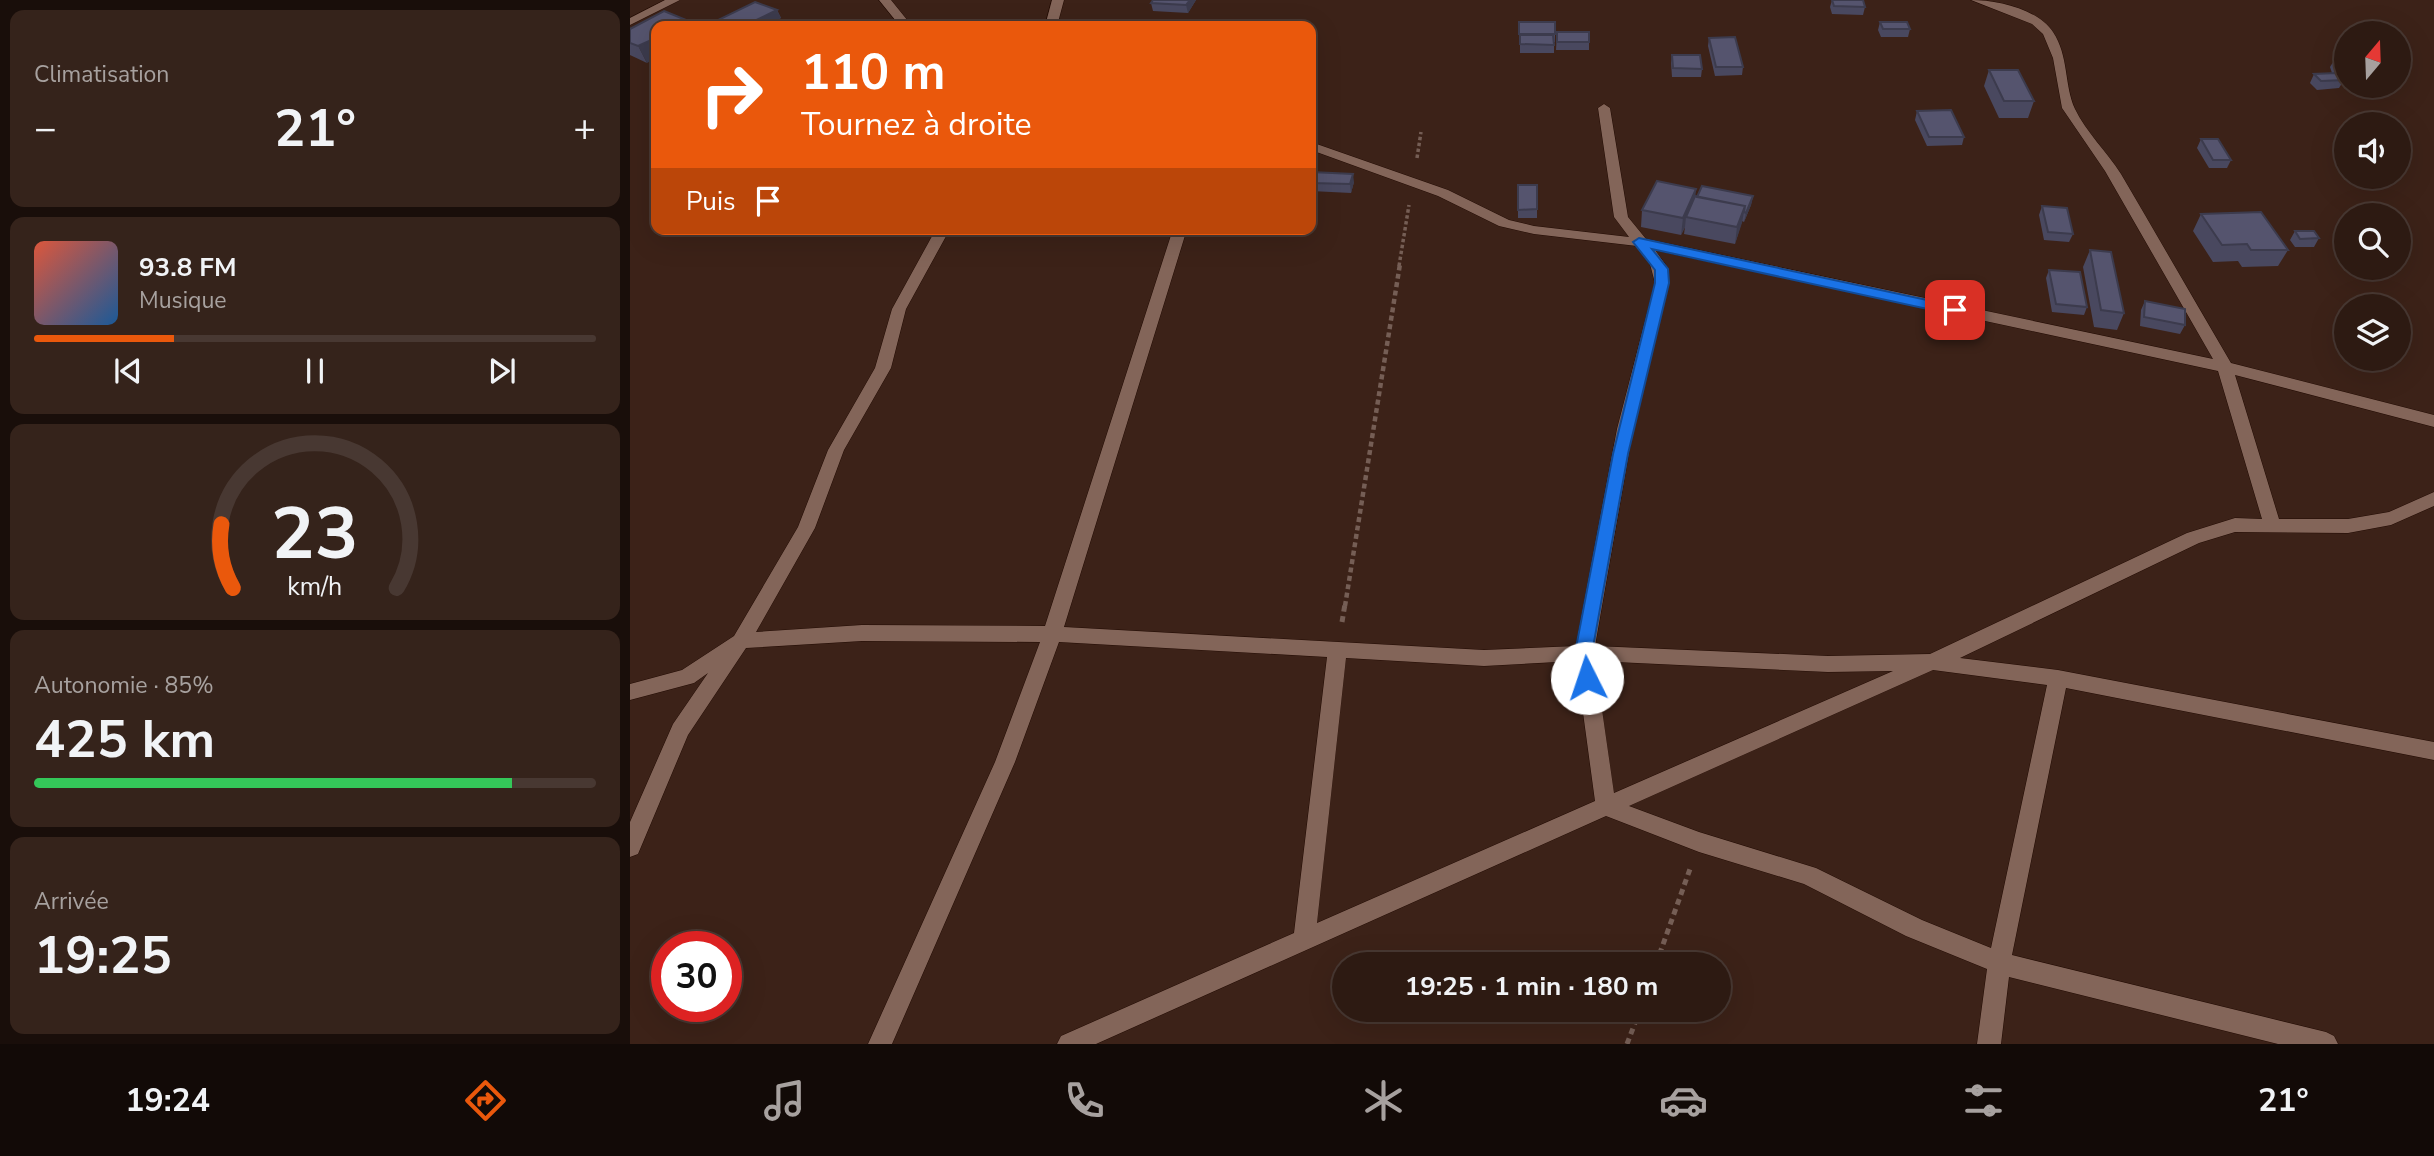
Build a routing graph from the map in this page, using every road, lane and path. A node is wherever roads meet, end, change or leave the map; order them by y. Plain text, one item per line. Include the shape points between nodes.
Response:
1 (674, 0) edge
2 (885, 0) edge
3 (1058, 0) edge
4 (1977, 0) edge
5 (902, 21) edge
6 (1052, 21) edge
7 (630, 22) edge
8 (1604, 108) dead end
9 (1421, 132) dead end
10 (1316, 148) edge
11 (1413, 183) junction
12 (940, 235) edge
13 (1178, 235) edge
14 (1639, 242) junction
15 (2225, 367) junction
16 (2434, 421) edge
17 (2434, 498) edge
18 (2272, 524) junction
19 (1052, 634) junction
20 (741, 641) junction
21 (1338, 648) junction
22 (1584, 653) junction
23 (1932, 662) junction
24 (2059, 678) junction
25 (630, 692) edge
26 (2434, 751) edge
27 (1606, 807) junction
28 (1699, 842) junction
29 (630, 847) edge
30 (1304, 940) junction
31 (1660, 952) edge
32 (1999, 963) junction
33 (1636, 1022) edge
34 (880, 1044) edge
35 (1069, 1044) edge
36 (1628, 1044) edge
37 (1989, 1044) edge
38 (2326, 1044) edge

1 - 7 street
2 - 5 street
3 - 6 street
4 - 15 street via 2015,12 2048,33 2059,58 2068,108 2112,171
8 - 14 street via 1621,216
9 - 11 path
10 - 11 street
11 - 14 street via 1504,223
11 - 21 path
12 - 20 street via 899,309 884,368 836,450 806,528
13 - 19 street
14 - 15 street
14 - 22 street via 1662,269 1662,283 1625,429
15 - 16 street
15 - 18 street
17 - 18 street via 2391,519 2348,526
18 - 23 street via 2235,525 2193,538
19 - 20 street via 862,633
19 - 21 street
19 - 34 street via 1005,762
20 - 25 street via 687,677
20 - 29 street via 680,730
21 - 22 street via 1484,657
21 - 30 street
22 - 23 street via 1828,664
22 - 27 street
23 - 24 street
23 - 27 street
24 - 26 street
24 - 32 street
27 - 28 street
27 - 30 street
28 - 31 path
28 - 32 street via 1808,875 1914,928
30 - 35 street
32 - 37 street
32 - 38 street
33 - 36 path

